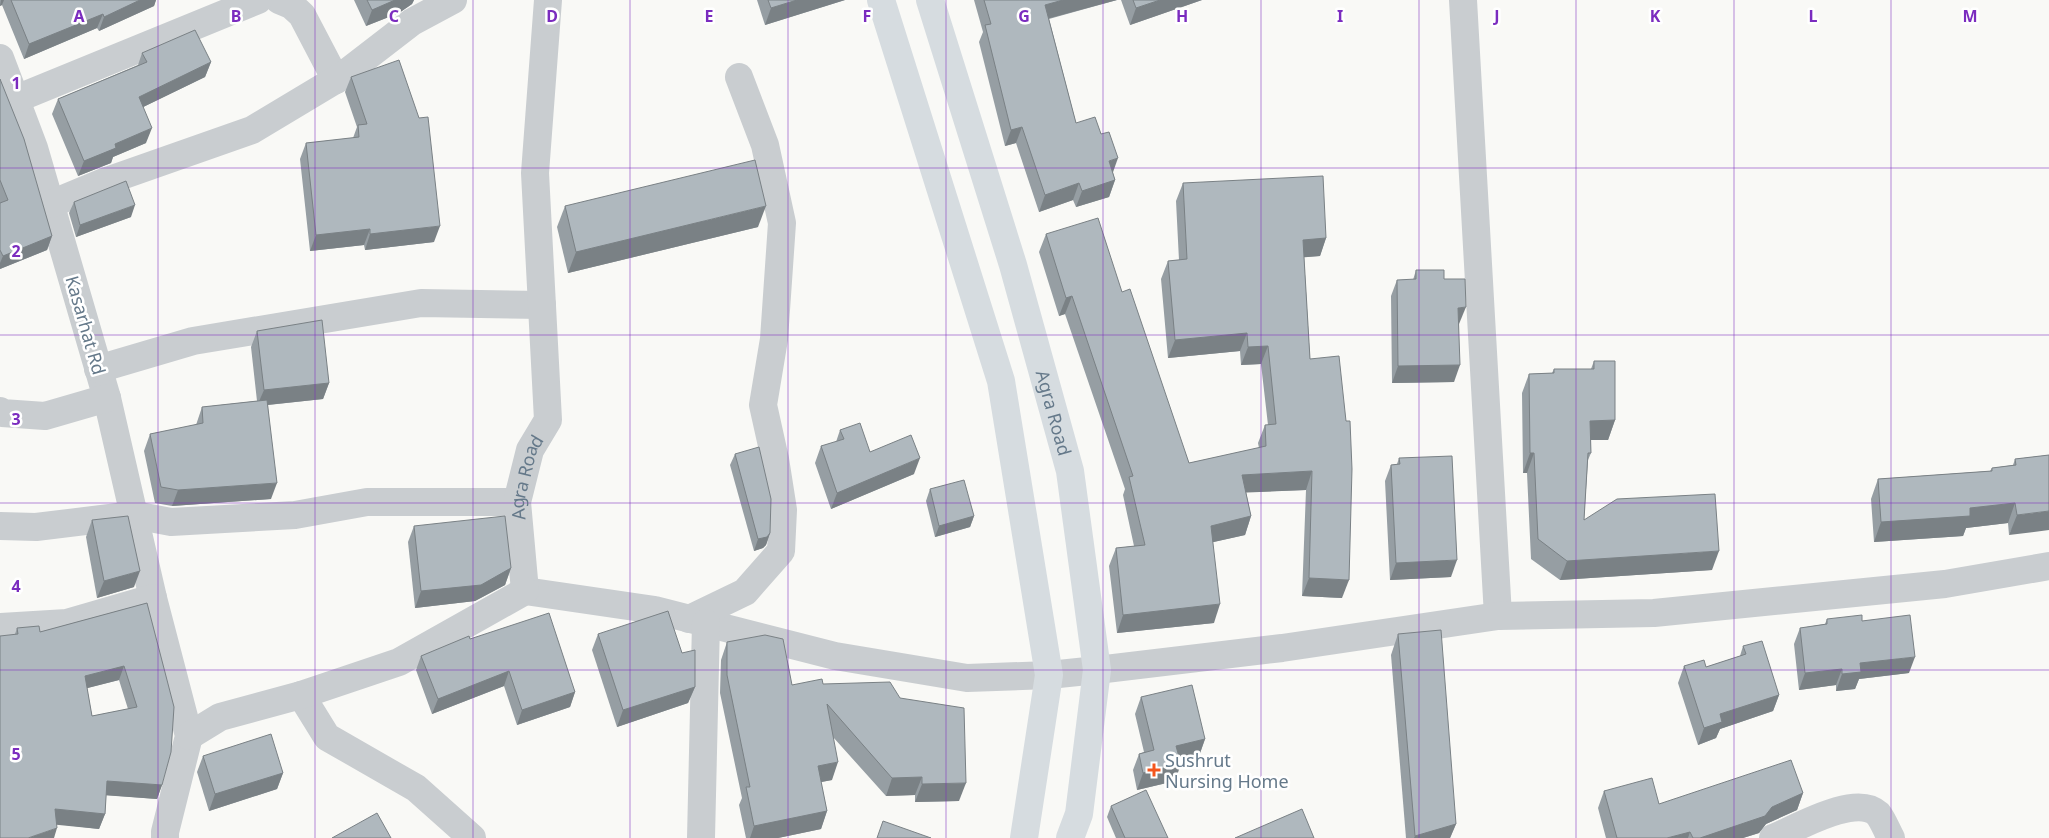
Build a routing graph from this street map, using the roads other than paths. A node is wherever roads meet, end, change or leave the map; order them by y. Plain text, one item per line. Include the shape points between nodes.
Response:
1 (258, 0) edge
2 (279, 0) edge
3 (453, 0) edge
4 (548, 0) edge
5 (881, 0) edge
6 (930, 0) edge
7 (1463, 0) edge
8 (0, 58) edge
9 (739, 77) dead end
10 (339, 78) junction
11 (16, 99) junction
12 (51, 204) junction
13 (542, 305) junction
14 (98, 369) junction
15 (106, 398) junction
16 (0, 411) edge
17 (517, 502) junction
18 (134, 515) junction
19 (0, 526) edge
20 (2049, 566) edge
21 (525, 591) junction
22 (153, 598) junction
23 (1498, 616) junction
24 (697, 621) junction
25 (0, 627) edge
26 (1097, 670) junction
27 (1049, 675) junction
28 (301, 696) junction
29 (188, 736) junction
30 (165, 838) edge
31 (472, 838) edge
32 (701, 838) edge
33 (1024, 838) edge
34 (1070, 838) edge
35 (1773, 838) edge
36 (1891, 838) edge

1 - 11 street
2 - 10 street via 302,15
3 - 10 street via 412,22
4 - 13 street, Agra Road via 535,173
5 - 27 main road via 1001,381
6 - 26 main road, Agra Road via 1013,265 1070,471
7 - 23 street
8 - 11 street, Kasarhat Rd
9 - 24 street via 765,145 782,223 774,339 763,404 784,510 781,550 745,592
10 - 12 street via 252,130
11 - 12 street, Kasarhat Rd
12 - 14 street, Kasarhat Rd
13 - 14 street via 420,303 193,341
13 - 17 street, Agra Road via 548,420 530,450
14 - 15 street, Kasarhat Rd
15 - 16 street via 44,416
15 - 18 street, Kasarhat Rd
17 - 18 street via 367,502 295,515 171,522
17 - 21 street, Agra Road
18 - 19 street via 36,527
18 - 22 street, Kasarhat Rd
20 - 23 street via 1945,584 1654,613
21 - 24 street via 655,610
21 - 28 street via 399,662
22 - 25 street via 67,623
22 - 29 street, Kasarhat Rd
23 - 26 street via 1282,648
24 - 27 street via 835,656 967,678
24 - 32 street
26 - 27 street
26 - 34 main road, Agra Road via 1079,814
27 - 33 main road
28 - 29 street via 220,717
28 - 31 street via 327,737 416,788
29 - 30 street
35 - 36 street via 1843,808 1862,807 1878,814

